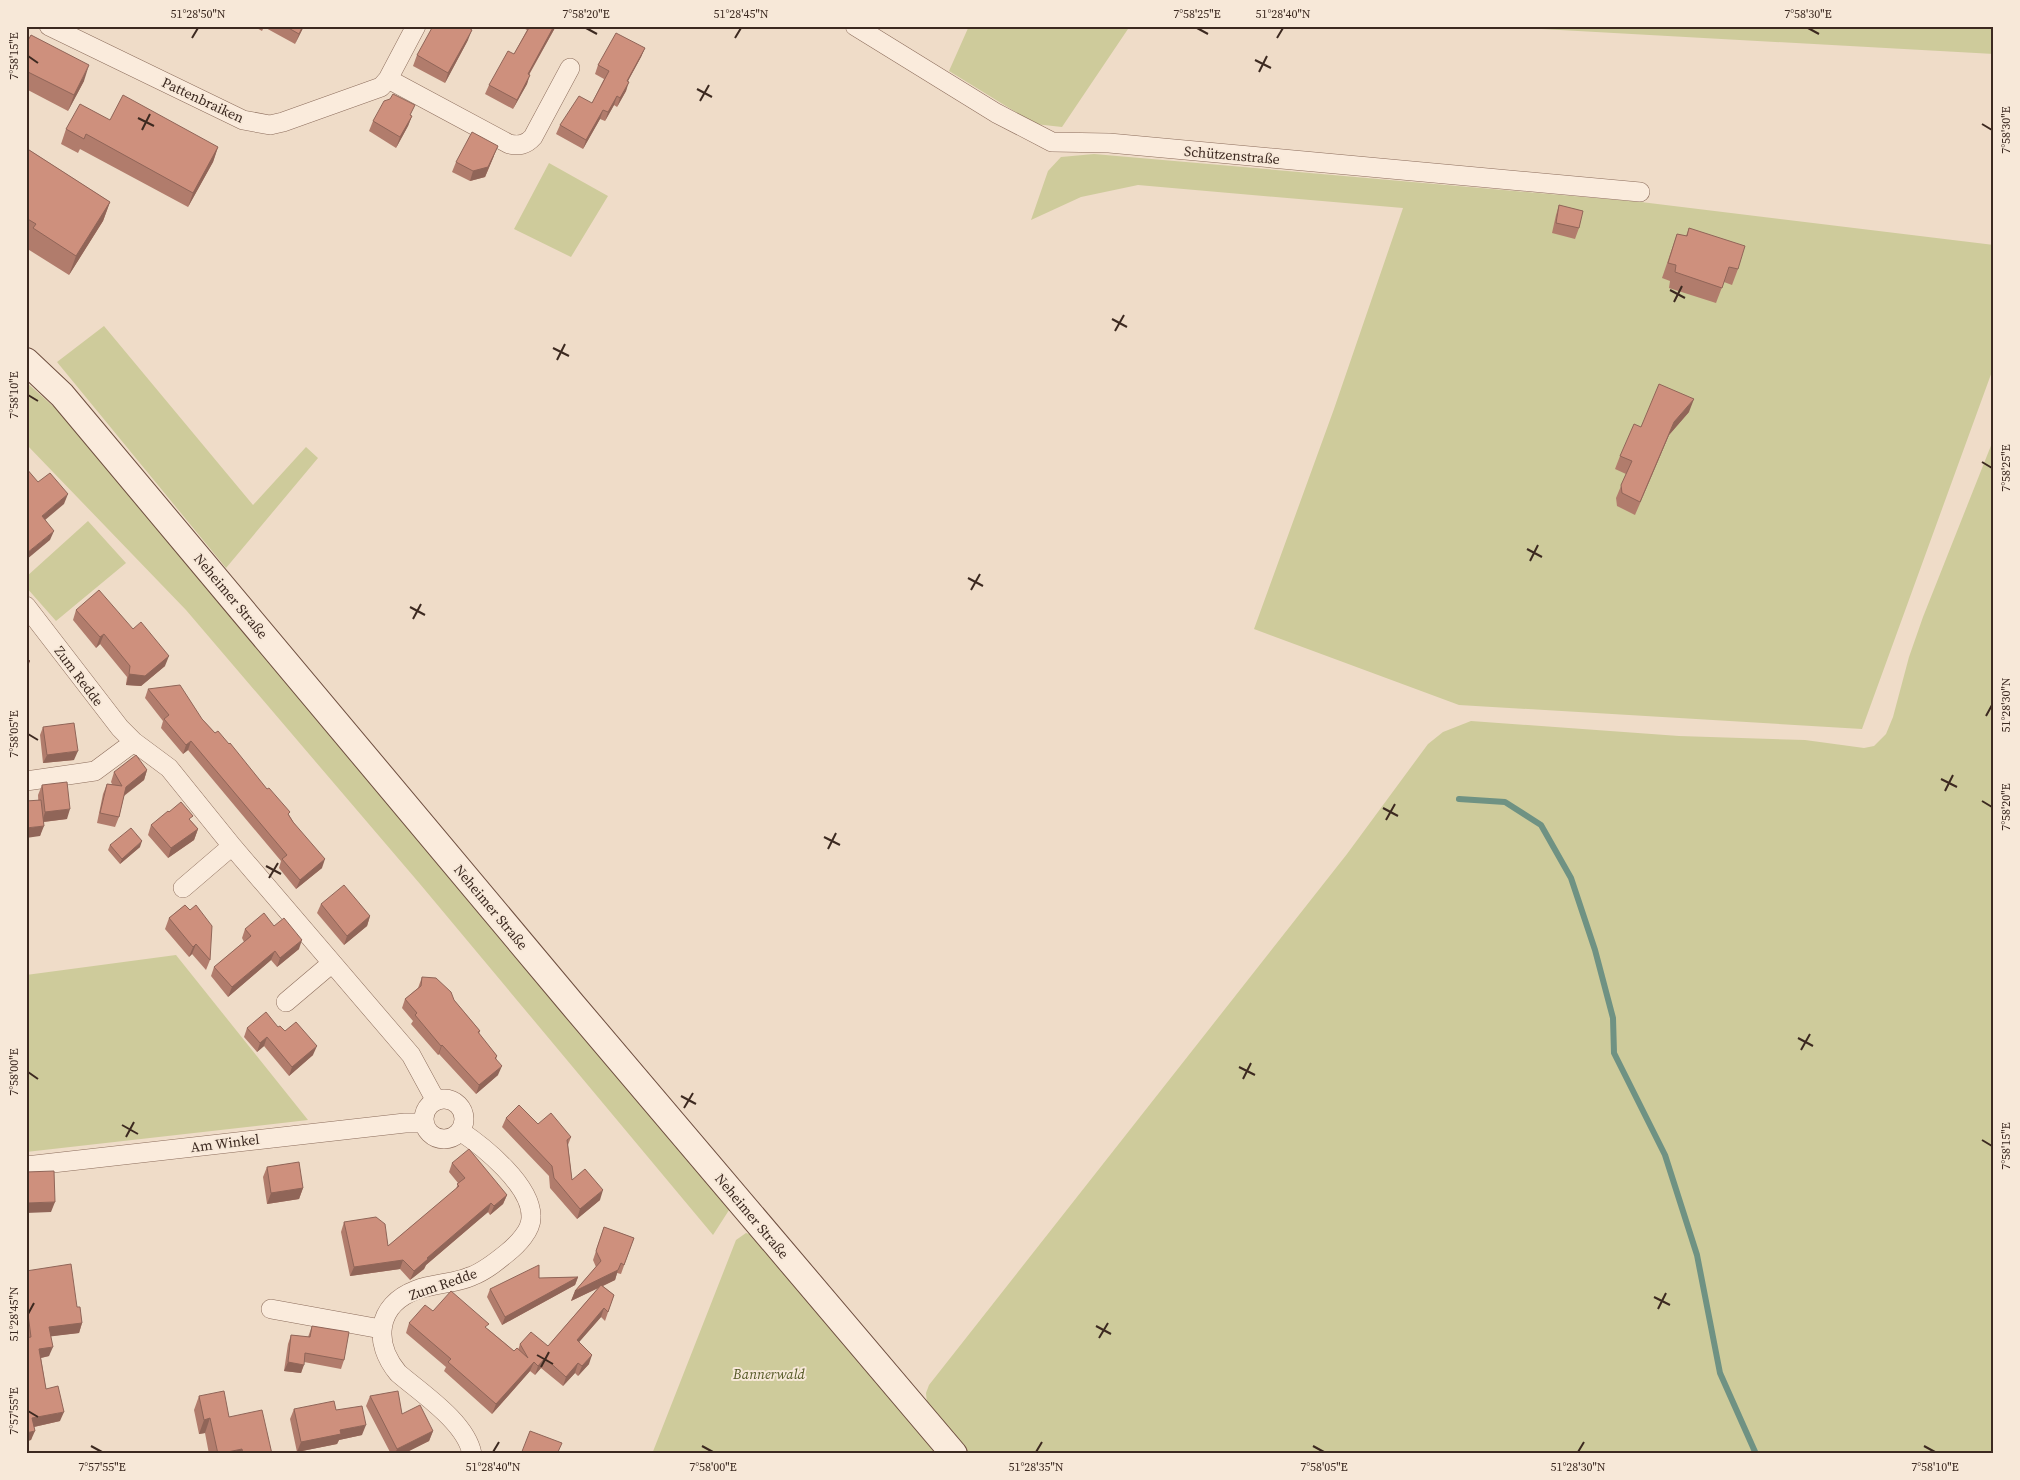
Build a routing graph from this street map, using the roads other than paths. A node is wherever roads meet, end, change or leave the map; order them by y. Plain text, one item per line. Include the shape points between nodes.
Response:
1 (49, 26) edge
2 (416, 26) edge
3 (855, 26) edge
4 (570, 68) dead end
5 (388, 79) junction
6 (1640, 192) dead end
7 (26, 361) edge
8 (26, 606) edge
9 (134, 742) junction
10 (26, 781) edge
11 (232, 846) junction
12 (183, 888) dead end
13 (332, 963) junction
14 (286, 1002) dead end
15 (436, 1101) junction
16 (424, 1122) junction
17 (460, 1131) junction
18 (26, 1166) edge
19 (271, 1309) dead end
20 (381, 1329) junction
21 (472, 1454) edge
22 (954, 1454) edge

1 - 5 street, Pattenbraiken via 256,124 283,122 381,87
2 - 5 street
3 - 6 street, Schützenstraße via 996,113 1052,142 1109,143
4 - 5 street via 533,137 517,146
7 - 22 main road, Neheimer Straße via 62,396
8 - 9 street, Zum Redde via 99,704
9 - 10 street via 95,770
9 - 11 street, Zum Redde via 169,768
11 - 12 street
11 - 13 street, Zum Redde
13 - 14 street
13 - 15 street, Zum Redde via 411,1055
15 - 16 street via 426,1110
15 - 17 street via 452,1102 459,1107 463,1115
16 - 17 street via 427,1130 439,1139 454,1136
16 - 18 street, Am Winkel
17 - 20 street, Zum Redde via 497,1160 522,1191 532,1218 515,1247 494,1264 473,1276 416,1290 405,1296 393,1307
19 - 20 street
20 - 21 street via 384,1352 390,1364 455,1422

